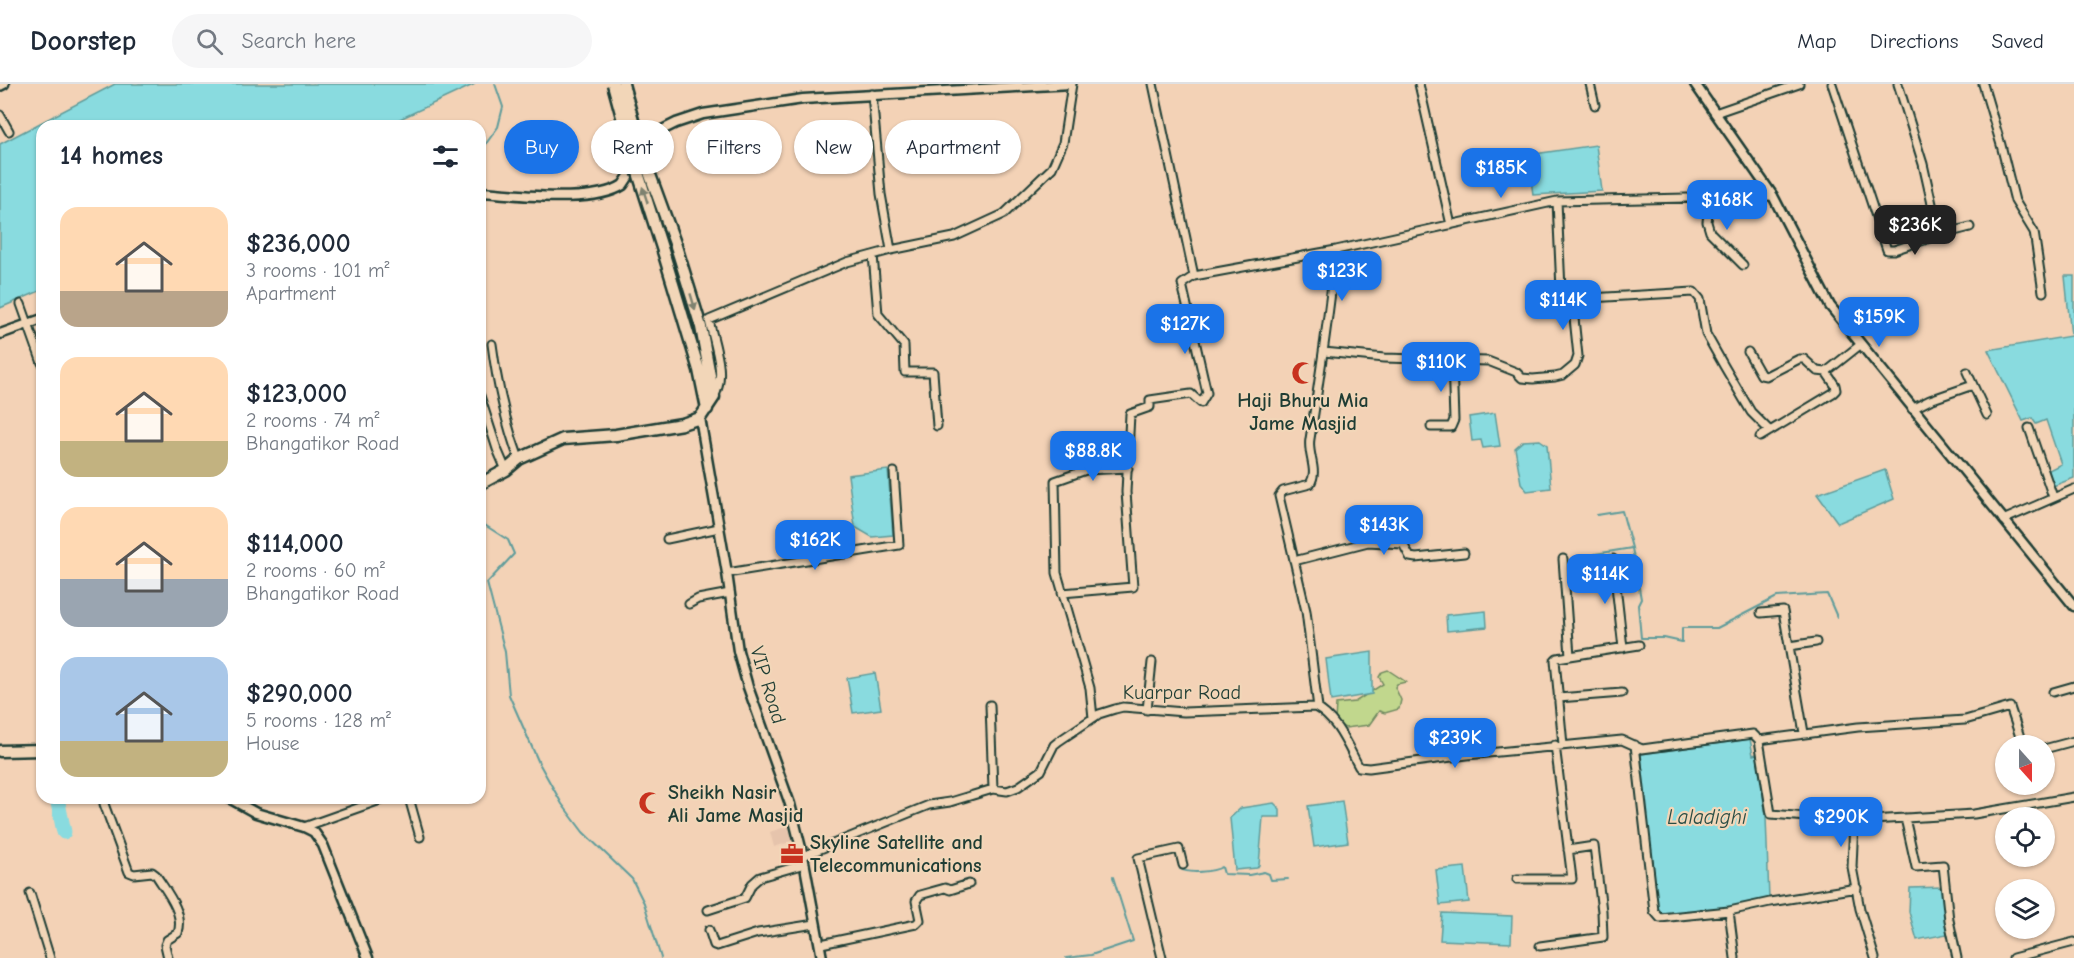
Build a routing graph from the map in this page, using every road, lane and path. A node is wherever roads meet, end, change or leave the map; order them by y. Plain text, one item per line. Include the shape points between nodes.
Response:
1 (4, 84) edge
2 (613, 84) edge
3 (623, 84) edge
4 (1072, 84) edge
5 (1153, 84) edge
6 (1419, 84) edge
7 (1590, 84) edge
8 (1696, 84) edge
9 (1799, 84) edge
10 (1832, 84) edge
11 (1898, 84) edge
12 (1983, 84) edge
13 (1013, 85) edge
14 (0, 87) edge
15 (872, 94) junction
16 (1595, 105) dead end
17 (1715, 113) junction
18 (0, 116) edge
19 (9, 131) dead end
20 (486, 192) edge
21 (1773, 196) junction
22 (1710, 197) junction
23 (1557, 201) junction
24 (1451, 225) junction
25 (1970, 227) dead end
26 (1939, 235) junction
27 (891, 250) junction
28 (1336, 250) junction
29 (873, 255) junction
30 (1743, 265) dead end
31 (1194, 276) junction
32 (2043, 292) dead end
33 (1572, 299) junction
34 (21, 304) dead end
35 (36, 321) edge
36 (29, 324) junction
37 (0, 334) edge
38 (492, 344) dead end
39 (36, 345) edge
40 (1860, 345) junction
41 (1324, 352) junction
42 (1748, 352) dead end
43 (1452, 360) junction
44 (1826, 372) junction
45 (1967, 372) dead end
46 (1973, 385) junction
47 (714, 397) junction
48 (1912, 410) junction
49 (704, 414) junction
50 (486, 415) edge
51 (1987, 415) dead end
52 (937, 426) dead end
53 (1431, 427) dead end
54 (2029, 428) dead end
55 (1770, 430) junction
56 (1760, 437) dead end
57 (519, 459) junction
58 (1128, 468) junction
59 (506, 470) junction
60 (894, 472) dead end
61 (486, 481) edge
62 (2074, 489) edge
63 (2053, 496) junction
64 (2003, 520) junction
65 (719, 528) junction
66 (667, 539) dead end
67 (1464, 552) dead end
68 (1563, 559) dead end
69 (1613, 559) dead end
70 (1294, 561) junction
71 (727, 573) junction
72 (730, 593) junction
73 (1062, 593) junction
74 (2070, 594) edge
75 (688, 604) dead end
76 (2074, 606) edge
77 (1761, 613) dead end
78 (1816, 642) dead end
79 (1639, 645) dead end
80 (1789, 646) junction
81 (1623, 648) junction
82 (1570, 656) junction
83 (1152, 662) dead end
84 (2074, 686) edge
85 (2053, 692) dead end
86 (1622, 693) dead end
87 (1558, 698) junction
88 (990, 705) dead end
89 (1318, 708) junction
90 (1147, 710) junction
91 (1093, 718) junction
92 (1804, 733) junction
93 (2019, 735) edge
94 (1759, 740) junction
95 (2074, 741) edge
96 (1559, 745) junction
97 (1635, 745) junction
98 (2055, 746) edge
99 (36, 750) edge
100 (0, 752) edge
101 (993, 789) junction
102 (2074, 796) edge
103 (104, 804) edge
104 (240, 804) edge
105 (369, 804) edge
106 (411, 804) edge
107 (1905, 818) junction
108 (1854, 821) junction
109 (304, 827) junction
110 (420, 837) dead end
111 (1568, 850) junction
112 (804, 860) junction
113 (1183, 865) dead end
114 (1517, 879) dead end
115 (969, 884) dead end
116 (1857, 888) junction
117 (30, 893) dead end
118 (708, 910) dead end
119 (1729, 911) junction
120 (815, 924) junction
121 (709, 930) dead end
122 (2074, 942) edge
123 (821, 944) junction
124 (1540, 946) dead end
125 (50, 958) edge
126 (168, 958) edge
127 (368, 958) edge
128 (822, 958) edge
129 (1162, 958) edge
130 (1735, 958) edge
131 (1875, 958) edge
132 (1957, 958) edge
133 (2013, 958) edge

1 - 14 street
49 -> 2 main road, bridge via 699,370
3 -> 47 main road, bridge via 701,327
4 - 13 street
4 - 27 street via 1063,142 1052,168 1004,214 954,237
5 - 31 street
6 - 24 street
7 - 16 street
8 - 17 street
9 - 17 street
10 - 26 street via 1887,250
11 - 26 street via 1923,164
12 - 32 street via 2015,201 2034,232
13 - 15 street
15 - 20 street via 803,99 703,114 676,123 658,132 623,185 602,194
15 - 27 street via 881,194
17 - 21 street
18 - 19 street
21 - 22 street
21 - 40 street via 1830,306
22 - 23 street
22 - 30 street via 1710,232
23 - 24 street
23 - 33 street via 1561,290 1564,297
24 - 28 street
25 - 26 street
27 - 29 street
28 - 31 street
28 - 41 street
29 - 47 street via 847,262 709,320 719,371 720,388
29 - 52 street via 878,314 904,345 905,372 933,372
31 - 58 street via 1182,284 1207,393 1201,403 1191,394 1150,400 1150,407 1130,414
33 - 43 street via 1578,356 1575,365 1563,375 1522,378 1488,361
33 - 55 street via 1694,292 1700,299 1706,334 1751,412
34 - 36 street
35 - 36 street
36 - 37 street
36 - 39 street
38 - 57 street via 504,413
40 - 44 street
40 - 48 street
41 - 43 street
41 - 70 street via 1309,444 1313,480 1279,496
42 - 44 street via 1761,375 1799,359 1817,371
43 - 53 street via 1454,420 1451,427
44 - 55 street via 1836,390
45 - 46 street
46 - 48 street
46 - 51 street
47 - 49 main road
48 - 64 street
49 - 57 main road via 682,424 563,439
49 - 65 street, VIP Road
50 - 59 street
54 - 63 street
55 - 56 street
57 - 59 main road
58 - 73 street via 1086,470 1055,481 1057,573
58 - 73 street via 1132,587
59 - 61 main road
60 - 71 street via 899,545
62 - 63 street
63 - 64 street
64 - 74 street
65 - 66 street
65 - 71 street, VIP Road
67 - 70 street via 1416,558 1410,557 1403,544 1368,542
68 - 82 street
69 - 81 street
70 - 89 street via 1306,611
71 - 72 street, VIP Road
72 - 75 street
72 - 112 street, VIP Road via 743,670 779,770
73 - 91 street via 1090,688
74 - 76 street
77 - 80 street via 1783,611
78 - 80 street
79 - 81 street
80 - 92 street
81 - 82 street
82 - 87 street via 1555,660
83 - 90 street
84 - 85 street
86 - 87 street
87 - 96 street
88 - 101 street
89 - 90 street, Kuarpar Road
89 - 96 street via 1341,734 1359,767
90 - 91 street, Kuarpar Road via 1115,708
91 - 101 street, Kuarpar Road via 1054,746 1034,777 1007,791
92 - 93 street via 1965,720 2010,707
92 - 94 street
94 - 97 street via 1753,734 1642,749
94 - 108 street via 1771,814
95 - 98 street
96 - 97 street via 1622,740
96 - 111 street
97 - 119 street via 1654,911 1660,918
99 - 100 main road
101 - 112 street, Kuarpar Road via 928,805
102 - 107 street via 1974,814
103 - 126 street via 129,872 156,875 181,921 178,933 165,945
104 - 109 street via 256,813
105 - 109 street
106 - 110 street
107 - 108 street
107 - 132 street via 1916,867 1944,865
108 - 116 street via 1852,867
109 - 127 street via 314,832 322,844
111 - 114 street via 1572,879
111 - 124 street via 1594,846 1603,937
112 - 118 street, Kuarpar Road via 760,877 744,898
112 - 120 street, VIP Road
113 - 129 street via 1179,849 1138,858
115 - 123 street via 918,896 919,922
116 - 119 street
116 - 131 street
117 - 125 street
119 - 130 street
120 - 121 street via 758,933 717,946
120 - 123 street, VIP Road
122 - 133 street
123 - 128 street, VIP Road

